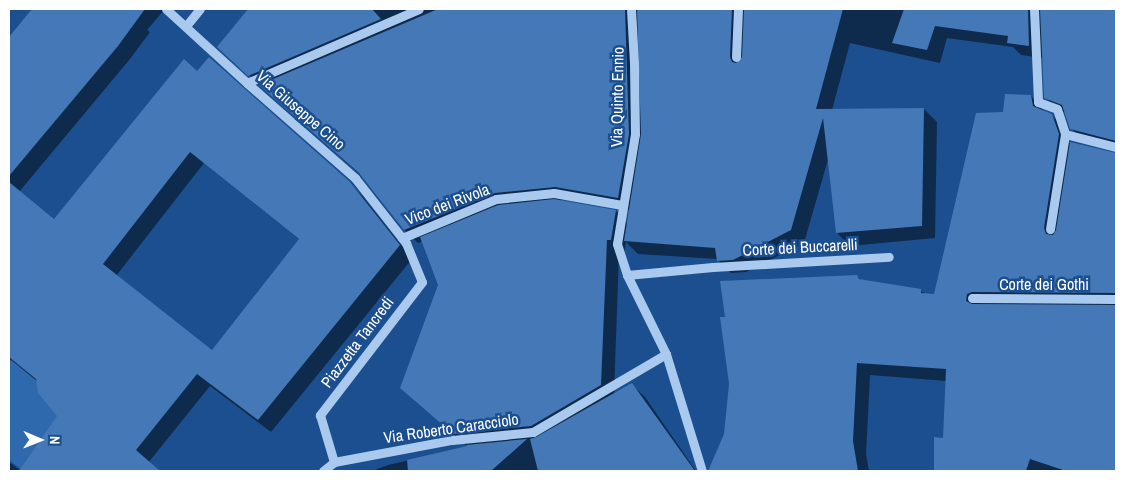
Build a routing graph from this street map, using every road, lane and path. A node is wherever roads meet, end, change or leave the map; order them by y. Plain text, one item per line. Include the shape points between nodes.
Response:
1 (166, 9) edge
2 (200, 9) edge
3 (419, 9) edge
4 (631, 9) edge
5 (738, 9) edge
6 (1034, 9) edge
7 (186, 26) junction
8 (736, 57) dead end
9 (247, 84) junction
10 (1065, 134) junction
11 (1116, 147) edge
12 (622, 205) junction
13 (1050, 229) dead end
14 (404, 241) junction
15 (889, 257) dead end
16 (627, 275) junction
17 (972, 298) dead end
18 (1116, 299) edge
19 (666, 354) junction
20 (334, 462) junction
21 (323, 471) edge
22 (702, 471) edge

1 - 7 street, Via Giuseppe Cino
2 - 7 street
3 - 9 street
4 - 12 street, Via Quinto Ennio via 635,134
5 - 8 street
6 - 10 street via 1038,102 1057,109
7 - 9 street, Via Giuseppe Cino
9 - 14 street, Via Giuseppe Cino via 355,178
10 - 11 street
10 - 13 street
12 - 14 street, Vico dei Rivola via 554,193 496,200
12 - 16 street, Via Quinto Ennio via 617,244
14 - 20 street, Piazzetta Tancredi via 422,282 320,415
15 - 16 street, Corte dei Buccarelli via 713,266
16 - 19 street
17 - 18 street, Corte dei Gothi
19 - 20 street, Via Roberto Caracciolo via 534,432 452,440
19 - 22 street
20 - 21 street, Via Roberto Caracciolo

